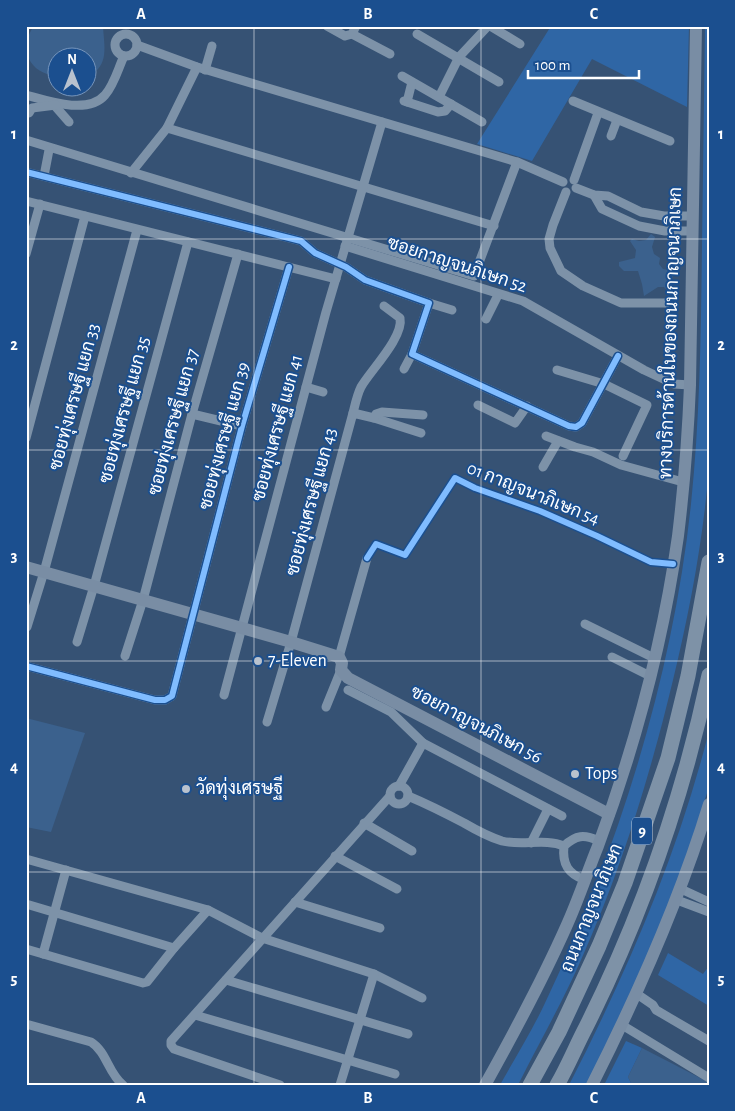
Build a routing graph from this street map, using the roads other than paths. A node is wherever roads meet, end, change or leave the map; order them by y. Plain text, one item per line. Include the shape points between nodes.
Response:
1 (327, 26) edge
2 (489, 26) edge
3 (696, 26) edge
4 (127, 30) edge
5 (351, 32) edge
6 (417, 34) dead end
7 (520, 44) dead end
8 (137, 45) junction
9 (212, 46) dead end
10 (390, 54) dead end
11 (124, 56) junction
12 (459, 57) junction
13 (201, 68) junction
14 (402, 76) dead end
15 (412, 82) junction
16 (499, 82) dead end
17 (26, 95) edge
18 (439, 97) junction
19 (573, 101) dead end
20 (58, 104) junction
21 (450, 104) junction
22 (29, 112) dead end
23 (598, 112) junction
24 (617, 120) junction
25 (69, 122) dead end
26 (382, 122) junction
27 (482, 122) dead end
28 (167, 128) junction
29 (611, 136) dead end
30 (26, 140) edge
31 (670, 141) dead end
32 (49, 150) dead end
33 (517, 162) junction
34 (26, 172) edge
35 (131, 173) junction
36 (44, 176) junction
37 (564, 182) junction
38 (575, 184) junction
39 (361, 187) junction
40 (566, 192) junction
41 (594, 195) junction
42 (26, 201) edge
43 (40, 204) junction
44 (85, 216) junction
45 (692, 216) junction
46 (494, 226) junction
47 (137, 230) junction
48 (692, 231) junction
49 (188, 242) junction
50 (347, 242) junction
51 (26, 254) edge
52 (238, 254) junction
53 (340, 264) junction
54 (289, 267) junction
55 (336, 279) junction
56 (498, 294) junction
57 (429, 303) junction
58 (666, 303) dead end
59 (384, 306) dead end
60 (452, 310) dead end
61 (486, 319) dead end
62 (412, 354) junction
63 (618, 356) junction
64 (404, 369) dead end
65 (557, 370) dead end
66 (604, 384) junction
67 (690, 385) junction
68 (306, 387) junction
69 (323, 392) dead end
70 (478, 405) dead end
71 (527, 406) junction
72 (352, 413) junction
73 (192, 414) junction
74 (423, 415) dead end
75 (374, 418) junction
76 (242, 426) junction
77 (421, 433) dead end
78 (546, 436) dead end
79 (26, 438) edge
80 (558, 442) junction
81 (623, 456) dead end
82 (543, 467) dead end
83 (683, 482) junction
84 (367, 558) dead end
85 (709, 562) edge
86 (26, 567) edge
87 (44, 572) junction
88 (94, 586) junction
89 (143, 600) junction
90 (192, 614) junction
91 (585, 624) dead end
92 (27, 626) edge
93 (242, 628) junction
94 (77, 642) dead end
95 (291, 642) junction
96 (125, 656) dead end
97 (612, 656) dead end
98 (654, 658) junction
99 (340, 663) junction
100 (26, 666) edge
101 (709, 675) edge
102 (650, 676) junction
103 (348, 690) dead end
104 (224, 696) dead end
105 (326, 707) dead end
106 (267, 722) dead end
107 (423, 743) junction
108 (399, 786) junction
109 (390, 796) junction
110 (408, 796) junction
111 (709, 806) edge
112 (548, 809) junction
113 (609, 814) junction
114 (562, 816) dead end
115 (364, 823) junction
116 (600, 841) junction
117 (532, 843) junction
118 (564, 846) junction
119 (412, 851) dead end
120 (335, 856) junction
121 (26, 858) edge
122 (66, 870) junction
123 (585, 880) junction
124 (397, 889) dead end
125 (679, 894) junction
126 (295, 902) junction
127 (709, 902) edge
128 (26, 904) edge
129 (208, 910) junction
130 (54, 912) junction
131 (709, 912) edge
132 (380, 928) dead end
133 (262, 938) junction
134 (174, 948) junction
135 (26, 949) edge
136 (43, 954) junction
137 (374, 974) junction
138 (226, 980) junction
139 (637, 994) junction
140 (422, 998) dead end
141 (195, 1015) junction
142 (360, 1020) junction
143 (26, 1024) edge
144 (622, 1025) junction
145 (408, 1034) dead end
146 (709, 1041) edge
147 (348, 1060) junction
148 (395, 1074) dead end
149 (709, 1078) edge
150 (123, 1085) edge
151 (280, 1085) edge
152 (340, 1085) edge
153 (485, 1085) edge
154 (530, 1085) edge
155 (557, 1085) edge
156 (592, 1085) edge

1 - 5 street
2 - 7 street
2 - 12 street
3 - 45 main road, ทางบริการด้านในของถนนกาญจนาภิเษก
4 - 8 street
4 - 11 street via 114,43 118,54
5 - 10 street
6 - 12 street
8 - 11 street via 133,54
8 - 13 street
9 - 13 street
11 - 20 street via 111,87 100,100 83,105
12 - 16 street
12 - 18 street
13 - 26 street
13 - 28 street
14 - 15 street
15 - 18 street
15 - 21 street via 405,101 438,112 445,111
17 - 20 street
18 - 21 street
19 - 23 street
20 - 22 street via 32,108
20 - 25 street
21 - 27 street
23 - 24 street
23 - 38 street
24 - 29 street
24 - 31 street
26 - 33 street
26 - 39 street, ซอยทุ่งเศรษฐี แยก 41
28 - 35 street
28 - 39 street
30 - 35 street
32 - 36 street
33 - 37 street
33 - 46 street
34 - 36 street
35 - 50 street
36 - 53 street via 301,241 315,253
37 - 38 street via 568,178
37 - 40 street via 562,186
38 - 40 street via 572,192
38 - 41 street
39 - 46 street
39 - 50 street, ซอยทุ่งเศรษฐี แยก 41
40 - 58 street via 549,239 561,271 583,286 620,303
41 - 45 street via 608,196 641,212
41 - 48 street via 602,209 639,226 664,231
42 - 43 street
43 - 44 street
43 - 51 street
44 - 47 street
44 - 79 street
45 - 48 main road, ทางบริการด้านในของถนนกาญจนาภิเษก
46 - 50 street via 474,276
47 - 49 street
47 - 87 street, ซอยทุ่งเศรษฐี แยก 33
48 - 67 main road, ทางบริการด้านในของถนนกาญจนาภิเษก
49 - 52 street
49 - 88 street, ซอยทุ่งเศรษฐี แยก 35
50 - 53 street, ซอยทุ่งเศรษฐี แยก 41
50 - 56 street, ซอยกาญจนภิเษก 52
52 - 54 street
52 - 73 street, ซอยทุ่งเศรษฐี แยก 37
53 - 55 street, ซอยทุ่งเศรษฐี แยก 41
53 - 57 street via 368,281
54 - 55 street
54 - 76 street, ซอยทุ่งเศรษฐี แยก 39
55 - 68 street, ซอยทุ่งเศรษฐี แยก 41
56 - 61 street
56 - 63 street, ซอยกาญจนภิเษก 52 via 523,301
57 - 60 street
57 - 62 street
59 - 72 street via 400,318 400,325 389,349 360,389
62 - 64 street
62 - 71 street
63 - 66 street
63 - 67 street, ซอยกาญจนภิเษก 52 via 674,384
65 - 66 street
66 - 71 street via 582,423 576,427
66 - 81 street via 647,405
67 - 83 main road, ทางบริการด้านในของถนนกาญจนาภิเษก
68 - 69 street
68 - 93 street, ซอยทุ่งเศรษฐี แยก 41
70 - 71 street via 515,423
72 - 75 street, ซอยทุ่งเศรษฐี แยก 43
72 - 95 street, ซอยทุ่งเศรษฐี แยก 43
73 - 76 street
73 - 89 street, ซอยทุ่งเศรษฐี แยก 37
74 - 75 street, ซอยทุ่งเศรษฐี แยก 43 via 382,412
75 - 77 street
76 - 90 street, ซอยทุ่งเศรษฐี แยก 39
78 - 80 street
80 - 82 street
80 - 83 street via 593,452 621,465
83 - 98 main road, ทางบริการด้านในของถนนกาญจนาภิเษก via 678,537
84 - 99 street
85 - 154 highway, ถนนกาญจนาภิเษก / 9 via 688,676 668,758 625,883 599,946
86 - 87 main road, ซอยกาญจนภิเษก 56
87 - 88 main road, ซอยกาญจนภิเษก 56
87 - 92 street, ซอยทุ่งเศรษฐี แยก 33
88 - 89 main road, ซอยกาญจนภิเษก 56
88 - 94 street, ซอยทุ่งเศรษฐี แยก 35
89 - 90 main road, ซอยกาญจนภิเษก 56
89 - 96 street, ซอยทุ่งเศรษฐี แยก 37
90 - 93 main road, ซอยกาญจนภิเษก 56
90 - 100 street, ซอยทุ่งเศรษฐี แยก 39 via 172,696 165,700
91 - 98 street
93 - 95 main road, ซอยกาญจนภิเษก 56
93 - 104 street, ซอยทุ่งเศรษฐี แยก 41
95 - 99 main road, ซอยกาญจนภิเษก 56
95 - 106 street, ซอยทุ่งเศรษฐี แยก 43
97 - 102 street
98 - 102 main road, ทางบริการด้านในของถนนกาญจนาภิเษก
99 - 105 street
99 - 113 main road, ซอยกาญจนภิเษก 56 via 348,678
101 - 155 highway, 9 via 699,723 651,879 605,989
102 - 113 main road, ทางบริการด้านในของถนนกาญจนาภิเษก via 636,732
103 - 107 street via 391,712
107 - 108 street
107 - 112 street
108 - 109 street via 391,790
108 - 110 street via 407,790
109 - 110 street via 397,804
109 - 115 street
110 - 117 street via 502,841
111 - 125 main road
112 - 114 street
112 - 117 street
113 - 116 main road, ทางบริการด้านในของถนนกาญจนาภิเษก
115 - 119 street
115 - 120 street
116 - 118 street via 582,836 572,838
116 - 123 main road, ทางบริการด้านในของถนนกาญจนาภิเษก
117 - 118 street
118 - 123 street via 566,868
120 - 124 street
120 - 126 street
121 - 122 street
122 - 129 street
122 - 130 street
123 - 153 main road, ทางบริการด้านในของถนนกาญจนาภิเษก via 521,1020
125 - 127 street
125 - 131 street
125 - 139 main road
126 - 132 street
126 - 133 street
128 - 130 street
129 - 133 street
129 - 134 street
130 - 134 street
130 - 136 street
133 - 137 street
133 - 138 street
134 - 136 street via 151,979 142,983
135 - 136 street
137 - 140 street
137 - 142 street
138 - 141 street
138 - 142 street
139 - 144 main road
139 - 146 street via 656,1010
141 - 147 street
141 - 151 street via 171,1042 174,1048
142 - 145 street
142 - 147 street
143 - 150 street via 91,1042 102,1050
144 - 149 street
144 - 156 main road
147 - 148 street
147 - 152 street

